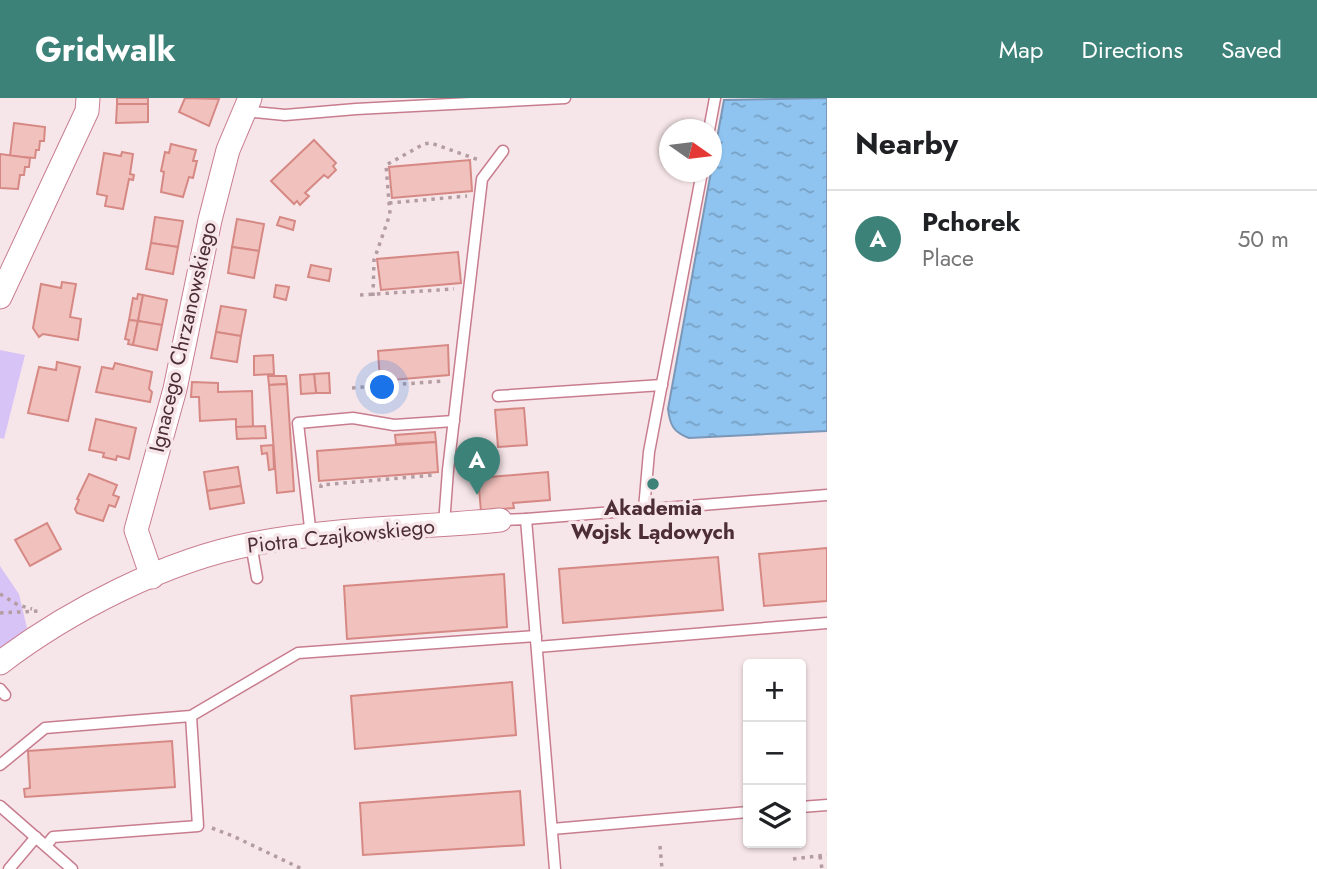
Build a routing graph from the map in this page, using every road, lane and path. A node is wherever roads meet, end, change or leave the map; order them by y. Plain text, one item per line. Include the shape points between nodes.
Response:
1 (88, 98) edge
2 (565, 98) edge
3 (715, 98) edge
4 (247, 104) edge
5 (711, 119) edge
6 (503, 150) dead end
7 (491, 166) junction
8 (700, 182) edge
9 (480, 197) junction
10 (389, 204) junction
11 (470, 289) junction
12 (359, 295) dead end
13 (373, 296) junction
14 (0, 297) edge
15 (459, 381) junction
16 (662, 385) junction
17 (352, 388) dead end
18 (498, 396) dead end
19 (454, 421) junction
20 (431, 475) dead end
21 (321, 485) dead end
22 (827, 495) edge
23 (644, 509) junction
24 (526, 519) junction
25 (500, 520) joint
26 (444, 524) junction
27 (311, 536) junction
28 (251, 544) junction
29 (152, 577) junction
30 (257, 578) dead end
31 (0, 594) edge
32 (38, 611) junction
33 (46, 611) dead end
34 (0, 613) edge
35 (827, 623) edge
36 (537, 642) junction
37 (0, 663) edge
38 (191, 716) junction
39 (0, 765) edge
40 (827, 805) edge
41 (0, 806) edge
42 (806, 807) edge
43 (743, 812) edge
44 (198, 825) junction
45 (552, 829) junction
46 (36, 837) junction
47 (46, 846) junction
48 (660, 846) dead end
49 (827, 855) edge
50 (820, 856) junction
51 (793, 859) dead end
52 (9, 869) edge
53 (72, 869) edge
54 (302, 869) edge
55 (555, 869) edge
56 (662, 869) edge
57 (822, 869) edge

1 - 14 street via 87,111
2 - 4 lane via 285,115
3 - 5 lane
4 - 29 street, Ignacego Chrzanowskiego via 222,173 175,389 136,530
6 - 7 lane
7 - 9 lane via 482,179
7 - 10 path via 424,144 386,165
8 - 16 lane
9 - 10 path
9 - 11 lane
10 - 13 path via 390,214 374,260
11 - 13 path
11 - 15 lane
12 - 13 path
15 - 17 path
15 - 19 lane
16 - 18 lane
16 - 23 lane
19 - 26 lane
19 - 27 lane via 394,425 354,418 298,423
20 - 21 path
22 - 23 lane
23 - 24 lane
24 - 25 lane
24 - 36 lane
25 - 26 street, Piotra Czajkowskiego
26 - 27 street, Piotra Czajkowskiego
27 - 28 street, Piotra Czajkowskiego
28 - 29 street, Piotra Czajkowskiego
28 - 30 lane
29 - 37 street, Piotra Czajkowskiego via 60,621
31 - 32 path
32 - 33 path
32 - 34 path
35 - 36 lane
36 - 38 lane via 299,653
36 - 45 lane
38 - 39 lane via 45,728
38 - 44 lane
40 - 42 lane
41 - 46 lane
43 - 45 lane
44 - 47 lane via 53,837
44 - 54 path
45 - 55 lane
46 - 47 lane
46 - 52 lane
47 - 53 lane
48 - 56 path
49 - 50 path
50 - 51 path
50 - 57 path

